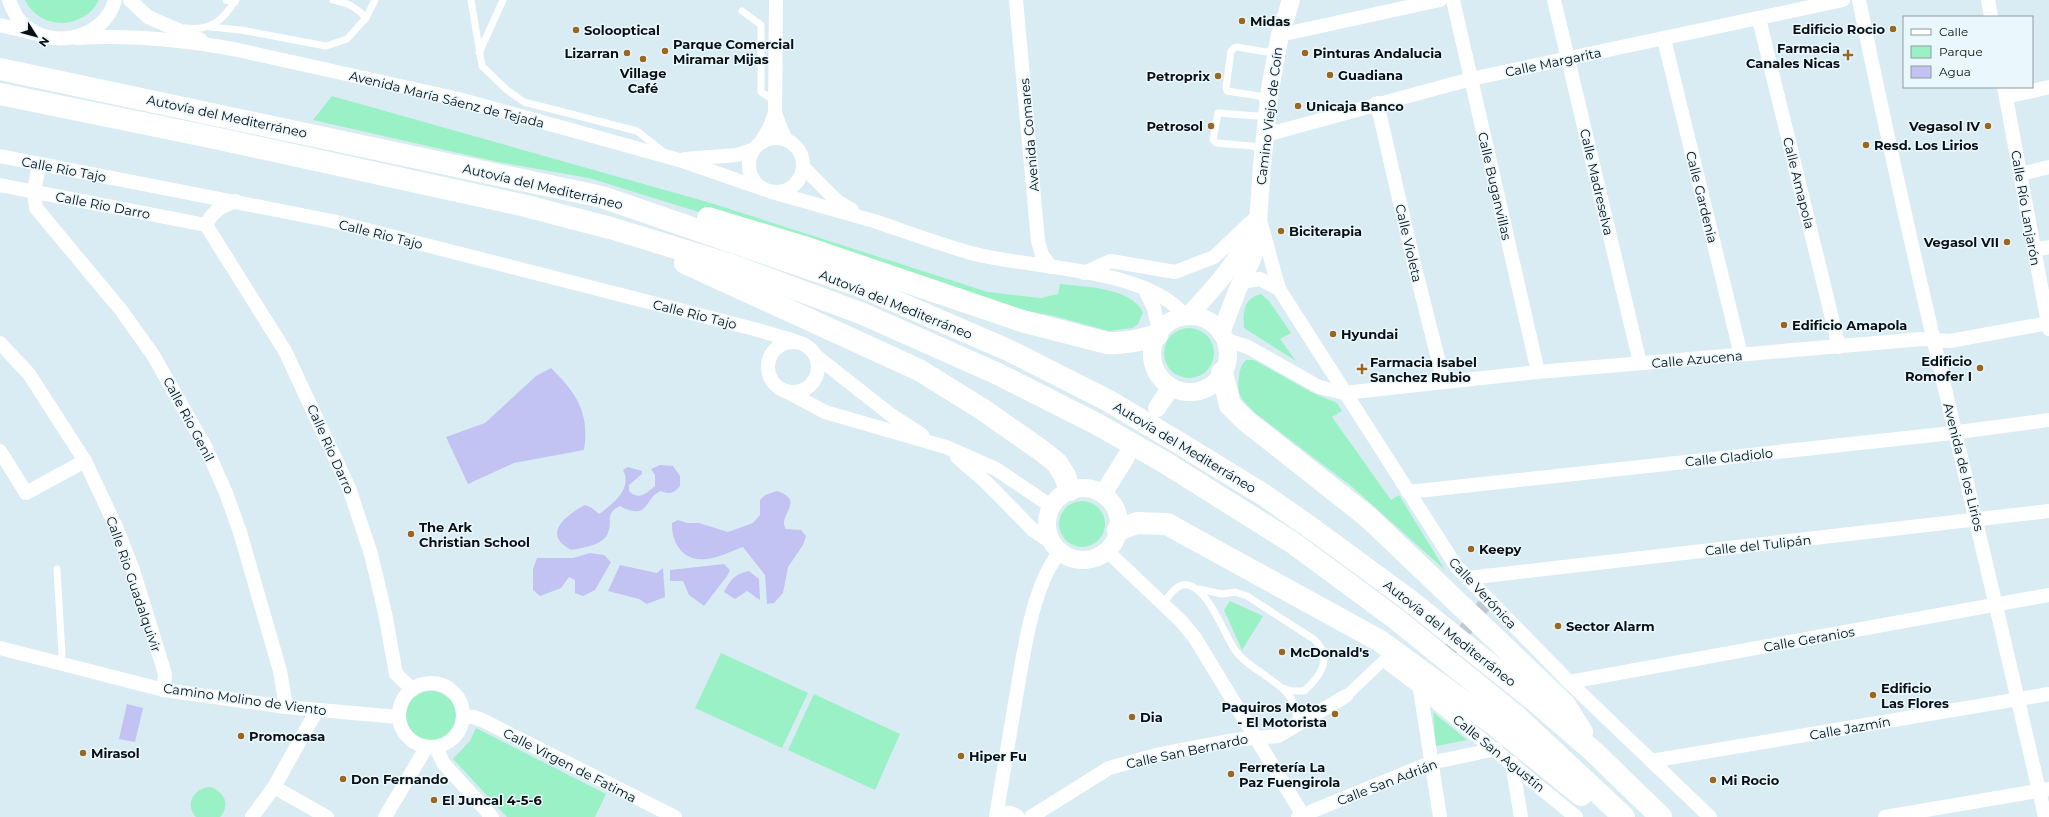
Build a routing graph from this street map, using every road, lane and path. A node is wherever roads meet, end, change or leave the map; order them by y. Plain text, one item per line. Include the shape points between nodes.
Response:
1 (9, 0) edge
2 (115, 0) edge
3 (130, 0) edge
4 (226, 0) edge
5 (333, 0) edge
6 (375, 0) edge
7 (471, 0) edge
8 (503, 0) edge
9 (776, 0) edge
10 (1016, 0) edge
11 (1291, 0) edge
12 (1440, 0) edge
13 (1453, 0) edge
14 (1554, 0) edge
15 (1843, 0) edge
16 (1859, 0) edge
17 (1988, 0) edge
18 (236, 1) edge
19 (742, 11) dead end
20 (1991, 16) edge
21 (366, 18) junction
22 (1759, 18) junction
23 (0, 25) edge
24 (169, 26) junction
25 (210, 27) junction
26 (40, 35) junction
27 (76, 38) junction
28 (1664, 39) junction
29 (1278, 42) junction
30 (212, 45) junction
31 (479, 53) junction
32 (1568, 58) junction
33 (0, 69) edge
34 (1471, 79) junction
35 (2049, 87) edge
36 (2005, 92) edge
37 (0, 94) edge
38 (1377, 103) junction
39 (775, 107) junction
40 (1268, 108) junction
41 (786, 140) junction
42 (1264, 142) junction
43 (757, 146) junction
44 (0, 156) edge
45 (676, 159) junction
46 (39, 164) junction
47 (803, 167) junction
48 (2049, 167) edge
49 (2020, 174) junction
50 (0, 185) edge
51 (767, 191) junction
52 (34, 192) junction
53 (602, 197) junction
54 (236, 201) junction
55 (1257, 214) junction
56 (872, 221) junction
57 (206, 225) junction
58 (614, 229) junction
59 (2049, 247) edge
60 (2034, 250) junction
61 (1051, 267) junction
62 (1084, 273) junction
63 (1242, 282) junction
64 (1144, 288) junction
65 (1279, 288) junction
66 (1187, 316) junction
67 (2049, 325) edge
68 (758, 330) junction
69 (1158, 333) junction
70 (1223, 336) junction
71 (1933, 340) junction
72 (795, 341) junction
73 (0, 342) edge
74 (1839, 347) junction
75 (1741, 355) junction
76 (816, 356) junction
77 (768, 359) junction
78 (1640, 363) junction
79 (1538, 372) junction
80 (1222, 373) junction
81 (1444, 382) junction
82 (1171, 386) junction
83 (786, 391) junction
84 (1344, 393) junction
85 (1157, 408) dead end
86 (2049, 420) edge
87 (1956, 432) junction
88 (940, 445) junction
89 (0, 451) edge
90 (1126, 457) dead end
91 (85, 461) junction
92 (1070, 490) junction
93 (1408, 492) junction
94 (1102, 494) junction
95 (1051, 506) junction
96 (2049, 511) edge
97 (1977, 520) junction
98 (1118, 530) junction
99 (1056, 548) junction
100 (1106, 551) junction
101 (57, 569) dead end
102 (1467, 578) junction
103 (1198, 589) junction
104 (2049, 595) edge
105 (1162, 604) junction
106 (1997, 605) junction
107 (0, 648) edge
108 (60, 664) junction
109 (1569, 682) junction
110 (1283, 688) junction
111 (164, 690) junction
112 (412, 690) junction
113 (1420, 690) junction
114 (2049, 694) edge
115 (1346, 696) joint
116 (2019, 699) junction
117 (286, 707) junction
118 (317, 710) junction
119 (464, 716) junction
120 (398, 717) junction
121 (1294, 726) junction
122 (1255, 737) junction
123 (431, 748) junction
124 (1496, 750) junction
125 (1594, 752) junction
126 (1651, 761) junction
127 (1430, 762) junction
128 (1512, 763) junction
129 (274, 787) junction
130 (2044, 790) edge
131 (487, 815) edge
132 (1302, 816) edge
133 (252, 817) edge
134 (327, 817) edge
135 (385, 817) edge
136 (675, 817) edge
137 (996, 817) edge
138 (1018, 817) edge
139 (1031, 817) edge
140 (1440, 817) edge
141 (1521, 817) edge
142 (1576, 817) edge
143 (1608, 817) edge
144 (1624, 817) edge
145 (1661, 817) edge
146 (1710, 817) edge
147 (1885, 817) edge
148 (2045, 817) edge

1 - 26 street via 13,12 25,26
2 - 27 street via 106,18 92,30
3 - 24 street, Avenida María Sáenz de Tejada via 148,17
4 - 18 lane
5 - 21 lane via 348,3
6 - 21 lane
7 - 31 lane
8 - 31 lane
9 - 39 street
10 - 61 street, Avenida Comares via 1038,241 1042,255
11 - 29 street, Camino Viejo de Coín
12 - 29 street
13 - 34 street, Calle Buganvillas
14 - 32 street, Calle Madreselva
15 - 22 street, Calle Margarita
16 - 71 street, Avenida de los Lirios
17 - 20 street
18 - 25 lane via 229,12
19 - 39 lane via 761,26 761,92
21 - 25 lane via 347,39 326,46 241,30
22 - 28 street, Calle Margarita
22 - 74 street, Calle Amapola
23 - 26 street, Avenida María Sáenz de Tejada
24 - 25 lane via 191,29
24 - 30 street, Avenida María Sáenz de Tejada
26 - 27 street, Avenida María Sáenz de Tejada via 58,39
27 - 30 street, Avenida María Sáenz de Tejada via 108,36
28 - 32 street, Calle Margarita
28 - 75 street, Calle Gardenia
29 - 40 street, Camino Viejo de Coín
29 - 40 lane via 1266,52 1237,47 1231,51 1227,91 1259,96
30 - 45 street, Avenida María Sáenz de Tejada via 460,99
31 - 45 lane via 482,66 524,102 637,131
32 - 34 street, Calle Margarita
32 - 78 street, Calle Madreselva
33 - 53 highway, Autovía del Mediterráneo
34 - 38 street, Calle Margarita
34 - 79 street, Calle Buganvillas
35 - 36 street
36 - 49 street, Calle Río Lanjarón
37 - 58 highway, Autovía del Mediterráneo via 522,205
38 - 42 street, Calle Margarita
38 - 81 street, Calle Violeta
39 - 41 street
39 - 43 street via 769,129
40 - 42 street, Camino Viejo de Coín
40 - 42 lane via 1257,116 1218,113 1213,140 1216,143 1252,146
41 - 43 street via 769,138
41 - 47 street via 799,151
42 - 55 street, Camino Viejo de Coín
43 - 45 street, Avenida María Sáenz de Tejada via 737,155
43 - 51 street via 750,157 749,171 755,183
44 - 46 street, Calle Rio Tajo
45 - 51 street, Avenida María Sáenz de Tejada
46 - 52 street, Calle Rio Genil
46 - 54 street, Calle Rio Tajo
47 - 51 street via 797,182 790,188 781,192
47 - 56 street, Avenida María Sáenz de Tejada via 838,201
48 - 49 street
49 - 60 street, Calle Río Lanjarón
50 - 52 street, Calle Rio Darro
51 - 56 street, Avenida María Sáenz de Tejada
52 - 57 street, Calle Rio Darro
52 - 117 street, Calle Rio Genil via 36,208 121,310 153,355 206,448 226,492 240,532 280,671
53 - 69 highway via 677,208 804,247 1022,321 1107,343 1134,342
53 - 125 highway, Autovía del Mediterráneo via 860,286 1008,350 1107,400 1264,495 1408,599 1534,700
54 - 57 street via 215,211
54 - 68 street, Calle Rio Tajo via 332,221
55 - 62 street via 1214,257 1175,272 1110,261
55 - 63 street, Camino Viejo de Coín via 1257,237 1253,257
55 - 65 street, Calle Verónica
55 - 66 street, Camino Viejo de Coín via 1239,255 1214,288
56 - 61 street, Avenida María Sáenz de Tejada via 975,254
57 - 112 street, Calle Rio Darro via 285,351 349,488 371,554 396,674
58 - 92 highway via 919,370 982,409 1042,451 1057,463
58 - 144 highway, Autovía del Mediterráneo via 728,264 863,314 998,374 1095,423 1164,462 1293,543 1396,619 1516,716
59 - 60 street
60 - 67 street, Calle Río Lanjarón
61 - 62 street, Avenida María Sáenz de Tejada
62 - 64 street, Avenida María Sáenz de Tejada
63 - 65 street via 1260,279
63 - 70 street, Camino Viejo de Coín
64 - 66 street, Avenida María Sáenz de Tejada via 1176,305
64 - 69 street via 1154,308
65 - 84 street, Calle Verónica
66 - 69 street via 1166,324
66 - 70 street via 1204,318
67 - 71 street, Calle Azucena via 1950,341
68 - 72 street, Calle Rio Tajo
68 - 77 street
69 - 82 street via 1152,358 1155,370
70 - 80 street via 1227,350
70 - 84 street, Calle Azucena via 1248,347 1319,387
71 - 74 street, Calle Azucena
71 - 87 street, Avenida de los Lirios
72 - 76 street via 810,348
72 - 77 street via 778,346
73 - 91 street, Calle Rio Guadalquivir via 29,374
74 - 75 street, Calle Azucena
75 - 78 street, Calle Azucena
76 - 83 street via 818,372 814,380 802,391
76 - 88 street via 891,415
77 - 83 street via 770,379 778,388
78 - 79 street, Calle Azucena
79 - 81 street, Calle Azucena
80 - 82 street via 1215,382 1199,390 1182,391
80 - 125 highway via 1230,405 1245,420 1368,516 1565,705
81 - 84 street, Calle Azucena
82 - 85 street
83 - 88 street via 825,412
84 - 93 street, Calle Verónica
86 - 87 street, Calle Gladiolo
87 - 93 street, Calle Gladiolo
87 - 97 street, Avenida de los Lirios
88 - 95 street via 996,469
88 - 99 street via 987,483 1033,530
89 - 91 street via 26,493
90 - 94 street
91 - 111 street, Calle Rio Guadalquivir via 117,529 132,570 165,674
92 - 94 street via 1092,489
92 - 95 street
93 - 102 street, Calle Verónica via 1456,566
94 - 98 street via 1116,509 1119,519
95 - 99 street via 1047,525
96 - 97 street, Calle del Tulipán
97 - 102 street, Calle del Tulipán
97 - 106 street, Avenida de los Lirios
98 - 100 street
98 - 143 highway via 1137,523 1167,524 1380,641 1495,725
99 - 100 street via 1071,558 1084,560 1096,558
99 - 137 street via 1043,579 1026,637
100 - 105 street
101 - 108 lane via 62,654
102 - 109 street, Calle Verónica
103 - 105 lane via 1186,584 1179,586
103 - 110 lane via 1236,650 1249,664
103 - 110 lane via 1222,594 1235,592 1247,596 1321,647 1324,656 1323,667 1312,684 1304,691
104 - 106 street, Calle Geranios
105 - 122 street via 1196,638
106 - 109 street, Calle Geranios
106 - 116 street, Avenida de los Lirios
107 - 108 street, Camino Molino de Viento
108 - 111 street, Camino Molino de Viento via 153,685
109 - 126 street, Calle Verónica
110 - 121 lane via 1296,711
111 - 117 street, Camino Molino de Viento
112 - 119 street via 431,683 451,689 458,697
112 - 120 street via 404,697
113 - 115 street via 1383,661
113 - 124 street, Calle San Agustín
113 - 127 street
114 - 116 street, Calle Jazmín
115 - 121 street, Calle San Bernardo
116 - 126 street, Calle Jazmín
116 - 130 street, Avenida de los Lirios
117 - 118 street, Camino Molino de Viento
118 - 120 street, Camino Molino de Viento
118 - 129 street
119 - 123 street via 456,737 447,744
119 - 136 street, Calle Virgen de Fatima via 482,720
120 - 123 street via 407,737 416,744
121 - 122 street, Calle San Bernardo via 1278,736
122 - 132 street
122 - 139 street, Calle San Bernardo via 1160,754 1109,768
123 - 131 street
123 - 135 street
124 - 127 street, Calle San Adrián
124 - 128 street, Calle San Agustín
125 - 145 highway, Autovía del Mediterráneo
126 - 146 street, Calle Verónica
127 - 132 street, Calle San Adrián
127 - 140 street
128 - 141 street
128 - 142 street, Calle San Agustín
129 - 133 street
129 - 134 street
130 - 147 street
130 - 148 street, Avenida de los Lirios
137 - 138 street via 1009,812

